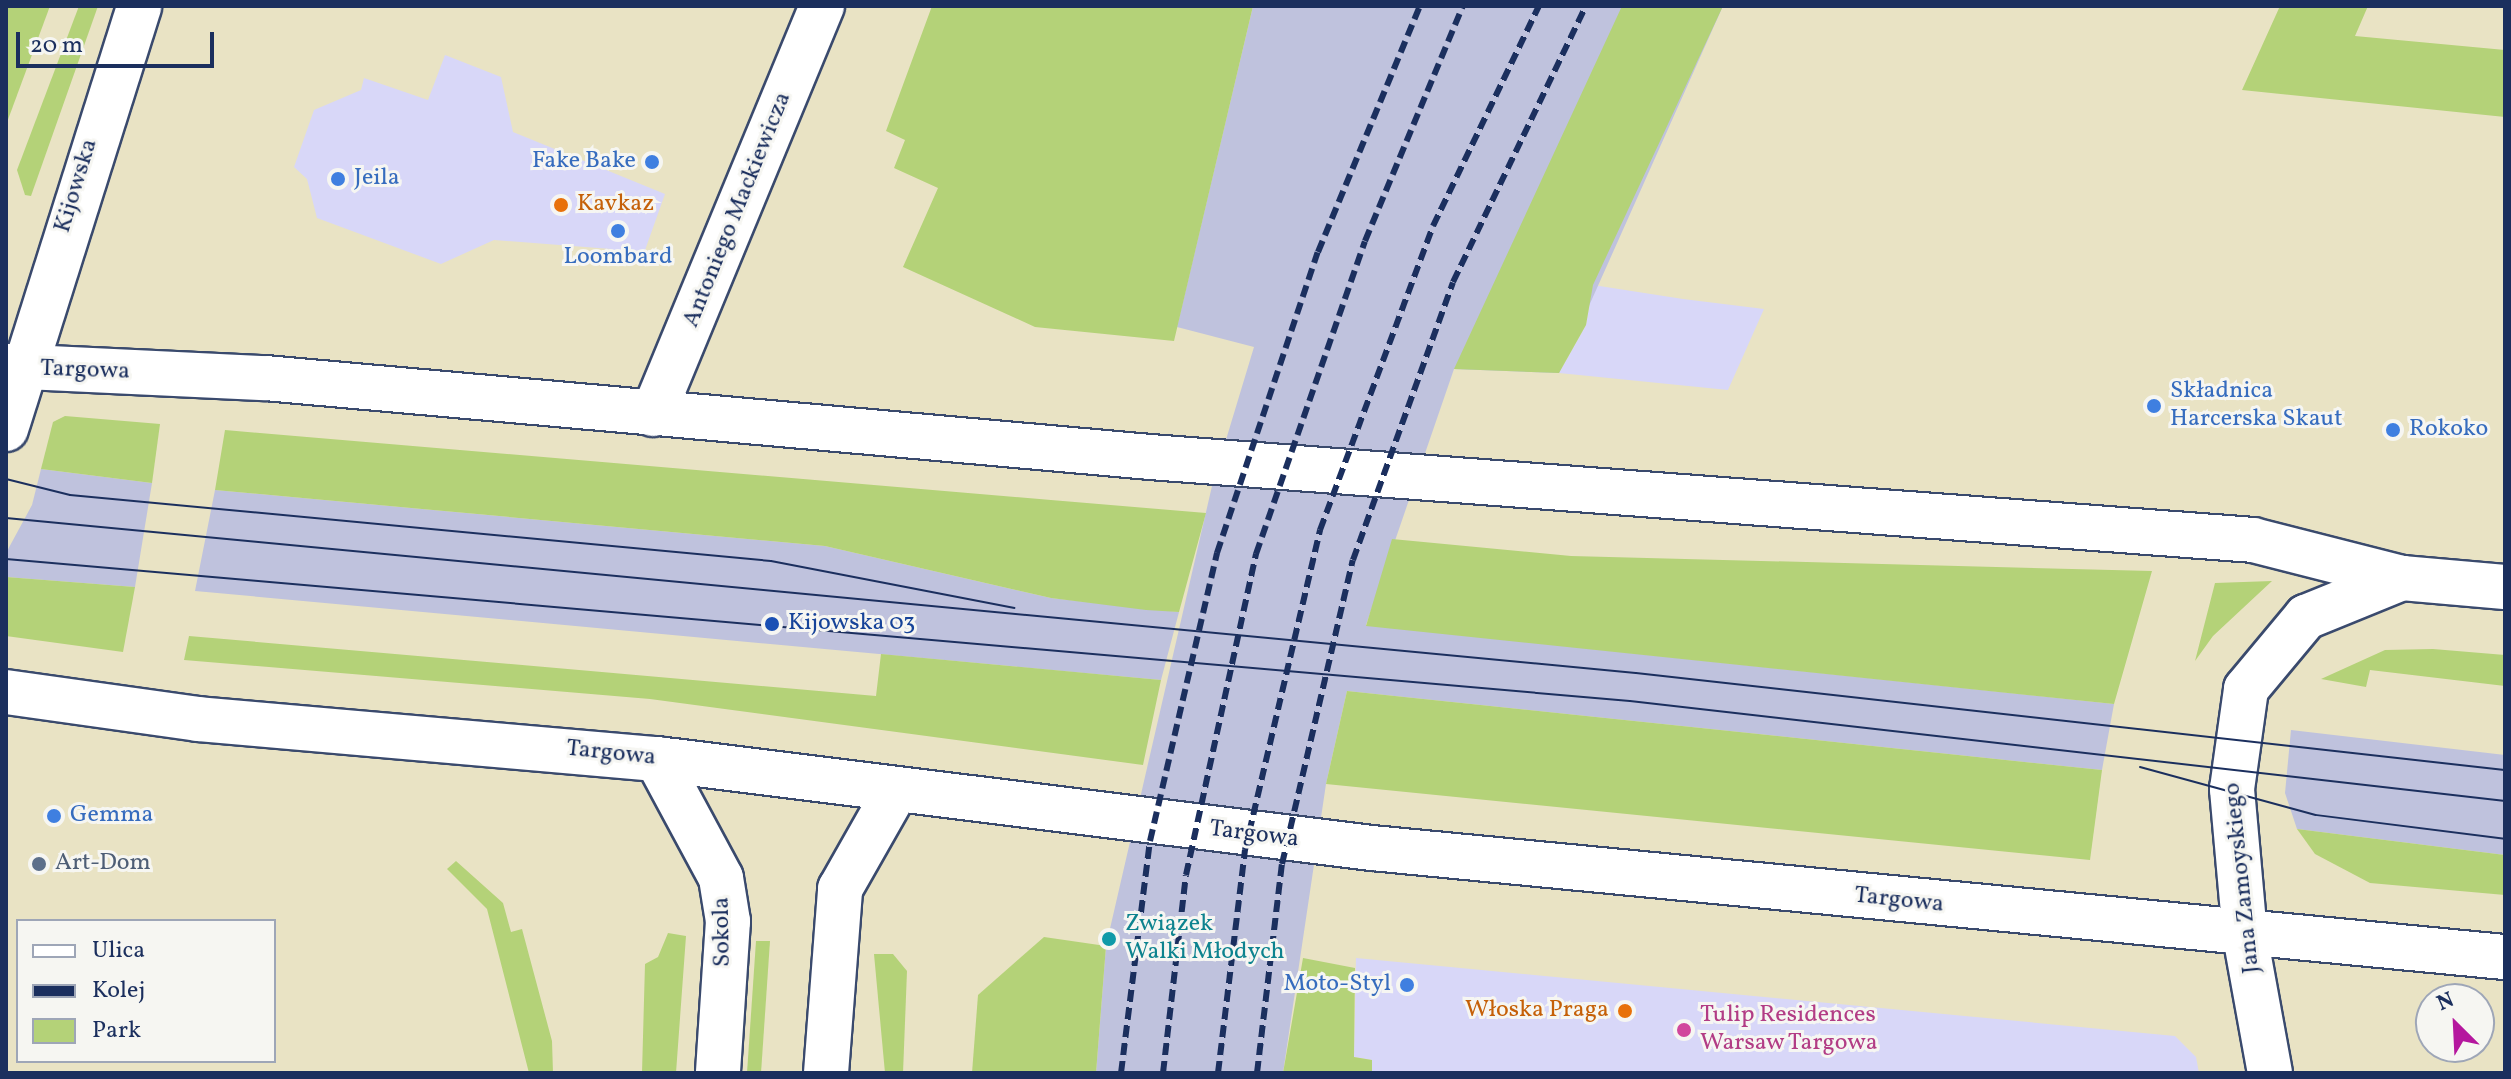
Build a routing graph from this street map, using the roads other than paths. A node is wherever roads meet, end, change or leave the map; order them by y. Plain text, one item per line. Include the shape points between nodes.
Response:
1 (139, 6) edge
2 (822, 6) edge
3 (16, 368) edge
4 (653, 414) junction
5 (6, 429) edge
6 (2402, 578) junction
7 (2505, 587) edge
8 (6, 692) edge
9 (657, 759) junction
10 (894, 794) junction
11 (2245, 935) junction
12 (2505, 957) edge
13 (718, 1073) edge
14 (826, 1073) edge
15 (2270, 1073) edge

1 - 3 main road, Kijowska
2 - 4 main road, Antoniego Mackiewicza
3 - 4 main road, Targowa via 265,378
3 - 5 main road, Kijowska
4 - 6 main road, Targowa via 2253,540
6 - 7 main road, Targowa
6 - 11 main road, Jana Zamoyskiego via 2306,617 2246,689 2232,789
8 - 9 main road, Targowa via 198,719
9 - 10 main road, Targowa
9 - 13 main road, Sokola via 721,878 728,921
10 - 11 main road, Targowa
10 - 14 main road via 840,889
11 - 12 main road, Targowa
11 - 15 main road, Jana Zamoyskiego

